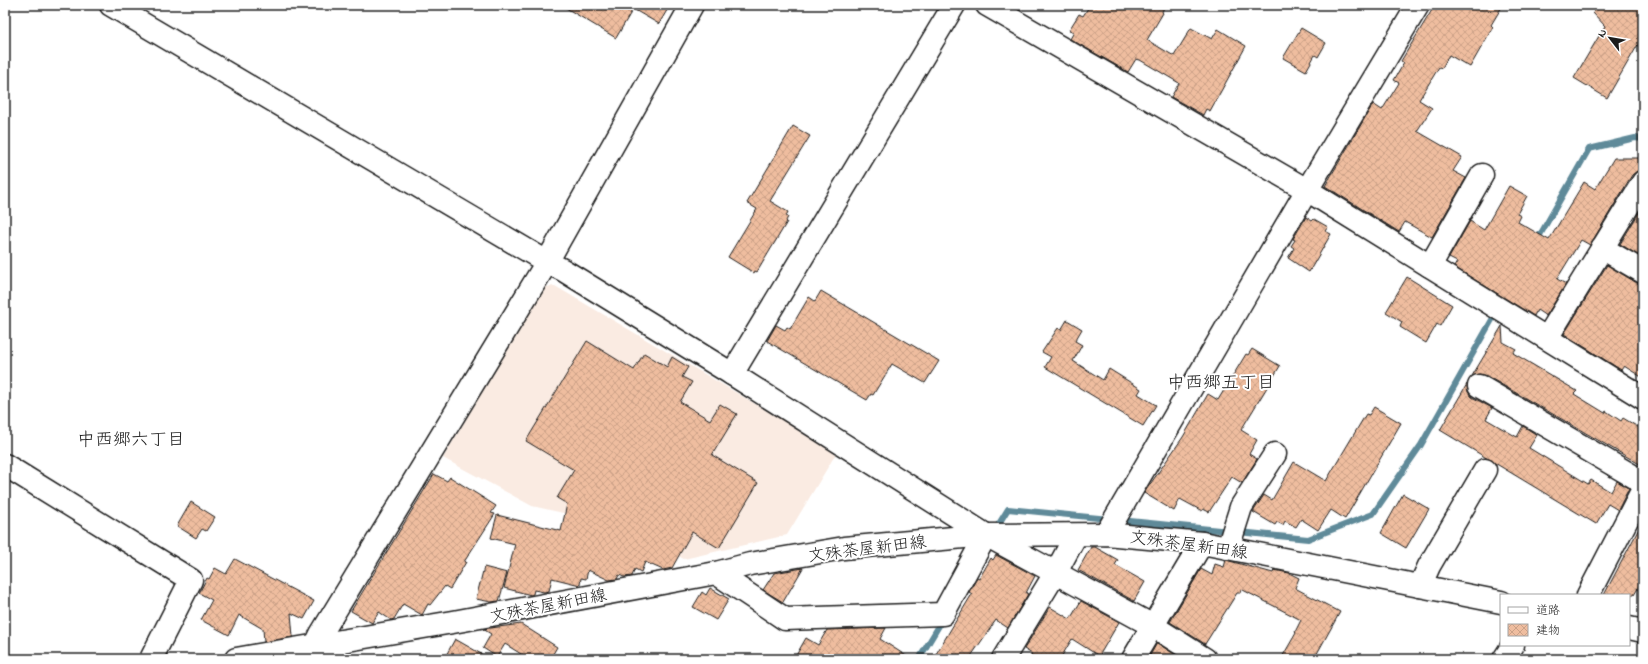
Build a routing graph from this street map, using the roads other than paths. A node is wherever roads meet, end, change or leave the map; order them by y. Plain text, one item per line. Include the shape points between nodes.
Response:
1 (111, 5) edge
2 (692, 5) edge
3 (954, 5) edge
4 (987, 5) edge
5 (1418, 5) edge
6 (1482, 175) dead end
7 (1643, 182) edge
8 (1307, 190) junction
9 (1602, 248) junction
10 (548, 262) junction
11 (1430, 266) junction
12 (1643, 272) edge
13 (1547, 338) junction
14 (732, 374) junction
15 (1479, 386) dead end
16 (1643, 398) edge
17 (1275, 454) dead end
18 (5, 465) edge
19 (1484, 470) dead end
20 (1643, 482) edge
21 (1643, 489) edge
22 (1106, 534) junction
23 (986, 535) junction
24 (1076, 535) junction
25 (1202, 543) junction
26 (1228, 548) junction
27 (1056, 572) junction
28 (716, 573) junction
29 (1420, 586) junction
30 (1589, 594) edge
31 (1500, 602) edge
32 (1152, 626) junction
33 (1630, 628) edge
34 (1643, 631) edge
35 (1512, 646) edge
36 (313, 653) edge
37 (152, 659) edge
38 (236, 659) edge
39 (337, 659) edge
40 (1003, 659) edge
41 (1133, 659) edge
42 (1205, 659) edge
43 (1504, 659) edge

1 - 10 street
2 - 10 street
3 - 14 street
4 - 8 street
5 - 8 street
6 - 11 street
7 - 9 street
8 - 11 street
8 - 22 street
9 - 12 street
9 - 13 street
10 - 14 street
10 - 36 street via 321,634
11 - 13 street
13 - 16 street
14 - 23 street
15 - 20 street
17 - 26 street via 1241,507
18 - 37 street via 191,580
19 - 29 street
21 - 30 street
22 - 24 street, 文殊茶屋新田線
22 - 25 street, 文殊茶屋新田線
23 - 24 street, 文殊茶屋新田線
23 - 27 street
23 - 28 street, 文殊茶屋新田線 via 844,548 750,564
23 - 28 street via 943,614 784,619
24 - 27 street
25 - 26 street, 文殊茶屋新田線
25 - 32 street
26 - 29 street, 文殊茶屋新田線
27 - 32 street
27 - 40 street
28 - 36 street, 文殊茶屋新田線
29 - 31 street, 文殊茶屋新田線
32 - 41 street
32 - 42 street
33 - 34 street
35 - 43 street
36 - 38 street, 文殊茶屋新田線
36 - 39 street

